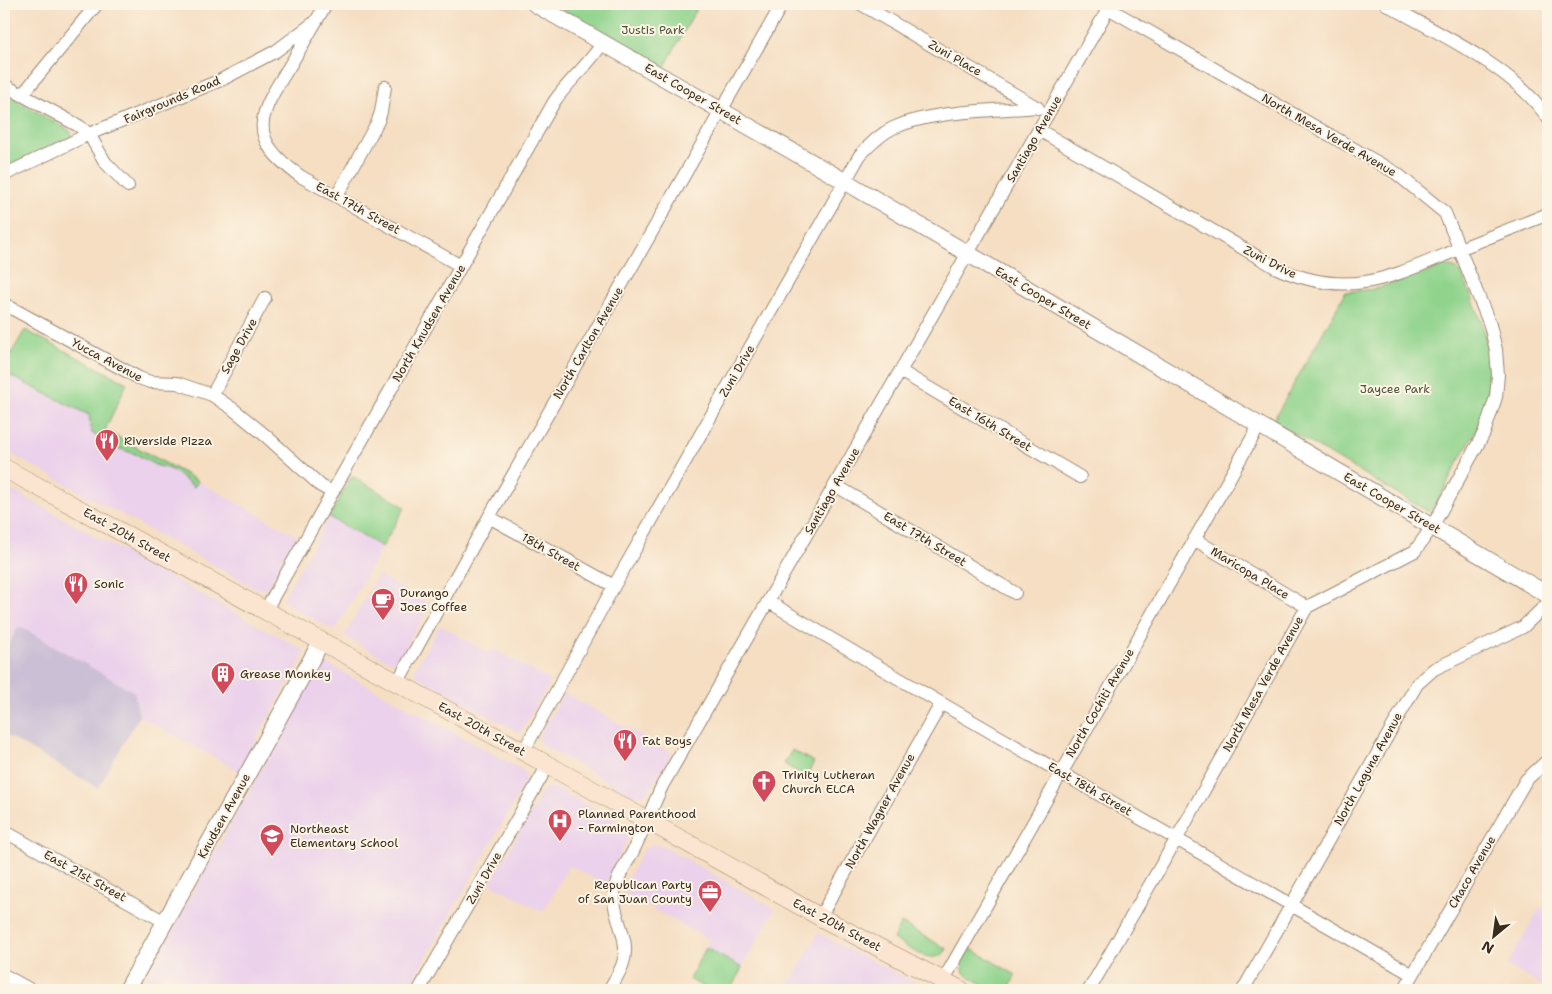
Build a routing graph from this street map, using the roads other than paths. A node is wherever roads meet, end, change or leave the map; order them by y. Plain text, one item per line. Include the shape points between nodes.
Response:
1 (97, 4) edge
2 (326, 4) edge
3 (535, 4) edge
4 (782, 4) edge
5 (861, 4) edge
6 (1386, 4) edge
7 (1107, 5) edge
8 (316, 21) junction
9 (603, 42) junction
10 (4, 84) edge
11 (385, 88) dead end
12 (22, 95) junction
13 (722, 110) junction
14 (1043, 111) junction
15 (1548, 118) edge
16 (1039, 130) junction
17 (89, 134) junction
18 (4, 175) edge
19 (846, 182) junction
20 (128, 186) dead end
21 (337, 196) junction
22 (1548, 214) edge
23 (1460, 249) junction
24 (968, 253) junction
25 (461, 266) junction
26 (265, 298) dead end
27 (4, 304) edge
28 (900, 371) junction
29 (212, 395) junction
30 (1259, 426) junction
31 (4, 468) edge
32 (1080, 477) dead end
33 (835, 485) junction
34 (332, 492) junction
35 (489, 516) junction
36 (1432, 527) junction
37 (1194, 539) junction
38 (614, 586) junction
39 (1014, 592) dead end
40 (1548, 595) edge
41 (769, 602) junction
42 (1548, 603) edge
43 (1307, 607) junction
44 (265, 611) junction
45 (321, 642) junction
46 (397, 683) junction
47 (940, 704) junction
48 (523, 752) junction
49 (1548, 760) edge
50 (548, 765) junction
51 (1060, 772) junction
52 (647, 820) junction
53 (4, 831) edge
54 (1177, 838) junction
55 (1292, 905) junction
56 (820, 917) junction
57 (165, 922) junction
58 (4, 975) edge
59 (1412, 975) junction
60 (943, 981) junction
61 (31, 990) edge
62 (126, 990) edge
63 (419, 990) edge
64 (609, 990) edge
65 (961, 990) edge
66 (1089, 990) edge
67 (1243, 990) edge
68 (1404, 990) edge

1 - 12 street
2 - 8 street, Fairgrounds Road
3 - 9 street, East Cooper Street
4 - 13 street, North Carlton Avenue
5 - 14 street, Zuni Place
6 - 15 street via 1502,72 1539,105
7 - 14 street, Santiago Avenue
7 - 23 street, North Mesa Verde Avenue via 1396,173 1445,213
8 - 17 street, Fairgrounds Road via 276,51 221,80
8 - 21 street, East 17th Street via 266,105 262,126 270,149 288,168
9 - 13 street, East Cooper Street
9 - 25 street, North Knudsen Avenue via 554,102
10 - 12 street
11 - 21 street via 378,121
12 - 17 street
13 - 19 street, East Cooper Street
13 - 35 street, North Carlton Avenue
14 - 16 street, Santiago Avenue
14 - 19 street, Zuni Drive via 961,113 919,120 892,129 860,155
16 - 23 street, Zuni Drive via 1277,268 1305,279 1344,284 1374,281
16 - 24 street, Santiago Avenue
17 - 18 street, Fairgrounds Road
17 - 20 street via 105,162
19 - 24 street, East Cooper Street
19 - 38 street, Zuni Drive
21 - 25 street, East 17th Street
22 - 23 street, Zuni Drive
23 - 36 street, North Mesa Verde Avenue via 1494,338 1498,362 1496,397 1484,433
24 - 28 street, Santiago Avenue
24 - 30 street, East Cooper Street
25 - 34 street, North Knudsen Avenue
26 - 29 street, Sage Drive
27 - 29 street, Yucca Avenue via 139,378 177,384
28 - 32 street, East 16th Street
28 - 33 street, Santiago Avenue
29 - 34 street, Yucca Avenue via 234,409 321,486
30 - 36 street, East Cooper Street
30 - 37 street, North Cochiti Avenue
31 - 44 main road, East 20th Street
33 - 39 street, East 17th Street
33 - 41 street, Santiago Avenue
34 - 44 street, North Knudsen Avenue
35 - 38 street, 18th Street
35 - 46 street, North Carlton Avenue
36 - 40 street, East Cooper Street
36 - 43 street, North Mesa Verde Avenue via 1415,552
37 - 43 street, Maricopa Place
37 - 51 street, North Cochiti Avenue
38 - 48 street, Zuni Drive
41 - 47 street, East 18th Street
41 - 52 street, Santiago Avenue via 662,786
42 - 55 street, North Laguna Avenue via 1523,627 1434,668 1417,684
43 - 54 street, North Mesa Verde Avenue
44 - 45 main road, East 20th Street
45 - 46 main road, East 20th Street
45 - 57 street, Knudsen Avenue
46 - 48 main road, East 20th Street
47 - 51 street, East 18th Street
47 - 56 street, North Wagner Avenue
48 - 50 main road, East 20th Street
49 - 59 street, Chaco Avenue via 1526,780
50 - 52 main road, East 20th Street
50 - 63 street, Zuni Drive
51 - 54 street, East 18th Street
51 - 60 street, North Cochiti Avenue
52 - 56 main road, East 20th Street
52 - 64 street, Santiago Avenue via 615,888 614,907 624,936 625,954
53 - 57 street, East 21st Street
54 - 55 street, East 18th Street
54 - 66 street, North Mesa Verde Avenue
55 - 59 street, East 18th Street
55 - 67 street, North Laguna Avenue
56 - 60 main road, East 20th Street
57 - 62 street, Knudsen Avenue
58 - 61 street
59 - 68 street, Chaco Avenue
60 - 65 main road, East 20th Street

